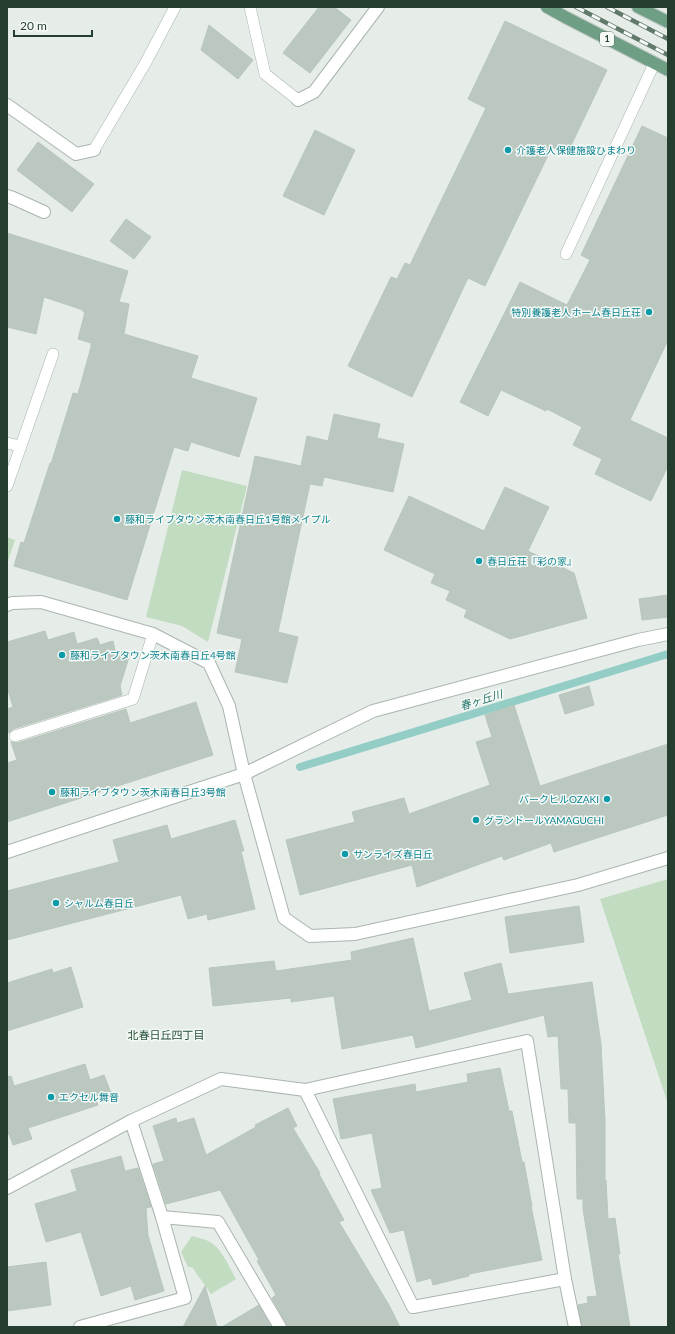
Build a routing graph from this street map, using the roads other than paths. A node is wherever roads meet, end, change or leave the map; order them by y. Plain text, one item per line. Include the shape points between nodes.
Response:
1 (175, 7) edge
2 (250, 7) edge
3 (378, 7) edge
4 (547, 7) edge
5 (638, 7) edge
6 (668, 22) edge
7 (654, 64) junction
8 (668, 70) edge
9 (298, 100) joint
10 (7, 105) edge
11 (94, 150) joint
12 (7, 196) edge
13 (44, 212) dead end
14 (566, 254) dead end
15 (53, 354) dead end
16 (7, 443) edge
17 (20, 446) junction
18 (7, 486) edge
19 (7, 605) edge
20 (153, 634) junction
21 (668, 634) edge
22 (15, 736) dead end
23 (244, 774) junction
24 (7, 852) edge
25 (668, 858) edge
26 (305, 1090) junction
27 (131, 1121) junction
28 (7, 1188) edge
29 (162, 1217) junction
30 (565, 1279) junction
31 (80, 1327) edge
32 (280, 1327) edge
33 (575, 1327) edge

1 - 11 lane
2 - 9 lane via 266,74
3 - 9 street via 314,92
4 - 7 main road, 1
5 - 6 main road
7 - 8 main road, 1
7 - 14 lane
10 - 11 street via 76,154
12 - 13 street
15 - 17 lane
16 - 17 lane
17 - 18 lane
19 - 20 street via 41,602
20 - 22 lane via 133,699
20 - 23 street via 209,663 229,706
21 - 23 street via 373,711
23 - 24 street
23 - 25 street via 284,918 310,936 355,934 578,885
26 - 27 street via 221,1079
26 - 30 street via 413,1307
26 - 30 street via 526,1041
27 - 28 street
27 - 29 street
29 - 31 street via 185,1298
29 - 32 street via 218,1222
30 - 33 street

